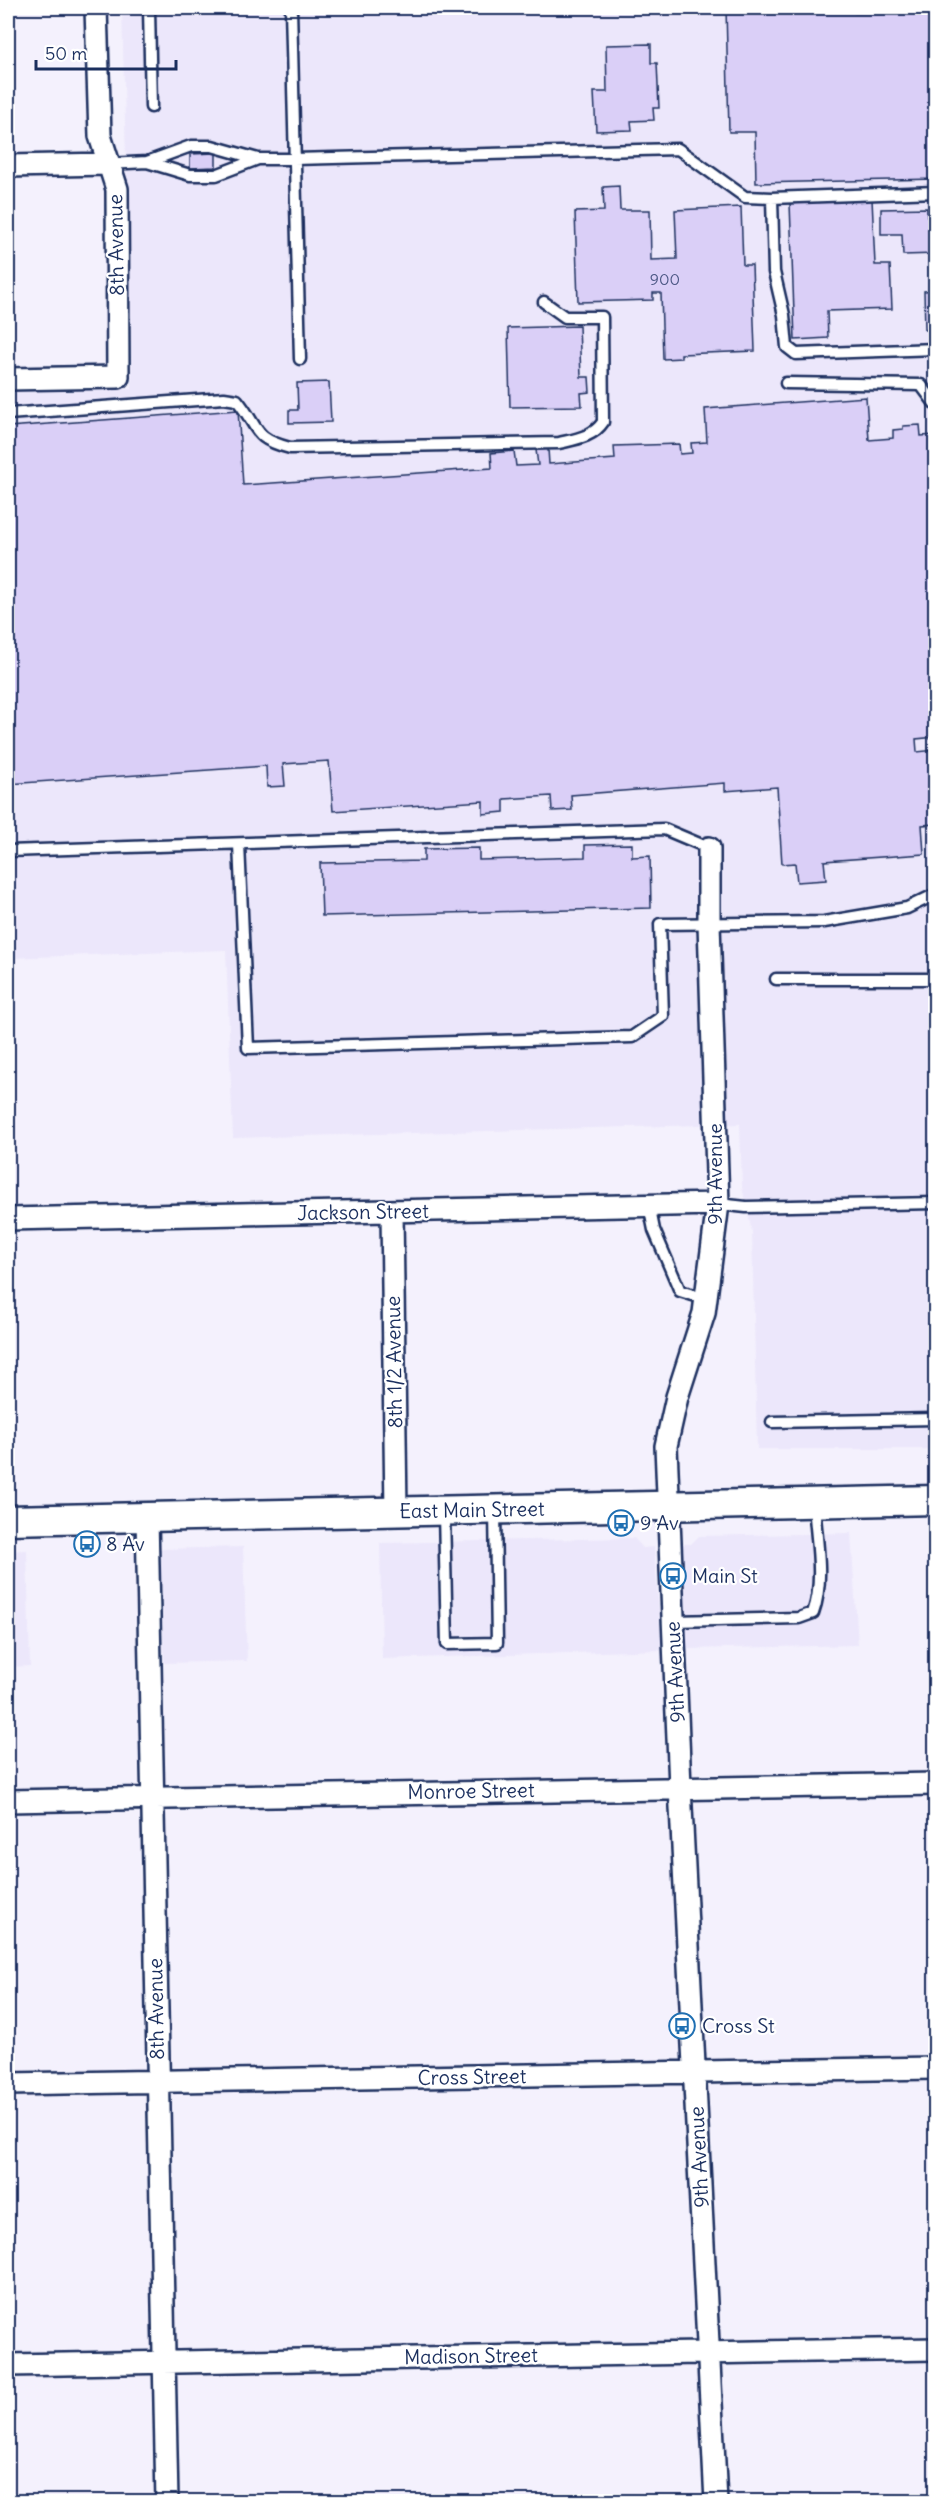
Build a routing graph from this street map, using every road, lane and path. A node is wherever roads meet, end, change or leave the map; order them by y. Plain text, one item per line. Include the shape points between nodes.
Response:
1 (96, 8) edge
2 (149, 8) edge
3 (291, 8) edge
4 (151, 107) dead end
5 (258, 159) junction
6 (294, 159) junction
7 (147, 162) junction
8 (108, 164) junction
9 (8, 166) edge
10 (936, 192) edge
11 (771, 198) junction
12 (544, 302) dead end
13 (936, 349) edge
14 (300, 359) dead end
15 (8, 379) edge
16 (786, 383) dead end
17 (936, 405) edge
18 (8, 414) edge
19 (239, 844) junction
20 (709, 848) joint
21 (8, 851) edge
22 (936, 894) edge
23 (709, 923) junction
24 (776, 979) dead end
25 (936, 979) edge
26 (718, 1203) junction
27 (936, 1203) edge
28 (649, 1205) junction
29 (392, 1212) junction
30 (8, 1219) edge
31 (706, 1299) junction
32 (936, 1419) edge
33 (771, 1422) dead end
34 (936, 1500) edge
35 (814, 1503) junction
36 (668, 1506) junction
37 (495, 1510) junction
38 (444, 1511) junction
39 (396, 1512) junction
40 (147, 1517) junction
41 (8, 1520) edge
42 (673, 1621) junction
43 (936, 1784) edge
44 (680, 1787) junction
45 (152, 1796) junction
46 (8, 1801) edge
47 (936, 2068) edge
48 (695, 2074) junction
49 (158, 2081) junction
50 (8, 2084) edge
51 (936, 2349) edge
52 (709, 2352) junction
53 (163, 2361) junction
54 (8, 2365) edge
55 (167, 2502) edge
56 (717, 2502) edge

1 - 8 street, 8th Avenue via 100,136
2 - 4 lane
3 - 6 lane
5 - 6 lane
5 - 7 lane via 212,146 191,146
5 - 7 lane via 216,175 190,175
6 - 11 lane via 678,149 745,197
6 - 14 lane
7 - 8 lane
8 - 9 street
8 - 15 street, 8th Avenue via 117,189 118,377
10 - 11 lane
11 - 13 lane via 774,272 787,346 796,354
12 - 18 lane via 566,317 602,317 603,422 588,436 559,443 290,448 262,438 237,400 224,398
16 - 17 lane via 921,385
19 - 20 lane via 664,829
19 - 21 lane
19 - 23 lane via 248,1048 632,1037 663,1016 660,924
20 - 23 street, 9th Avenue
22 - 23 lane via 907,908 824,922
23 - 26 street, 9th Avenue
24 - 25 lane
26 - 27 lane via 746,1207
26 - 28 street, Jackson Street
26 - 31 street, 9th Avenue
28 - 29 street, Jackson Street
28 - 31 lane via 654,1230 680,1291
29 - 30 street, Jackson Street
29 - 39 street, 8th 1/2 Avenue
31 - 36 street, 9th Avenue via 666,1446
32 - 33 lane
34 - 35 main road, East Main Street
35 - 36 main road, East Main Street
35 - 42 lane via 818,1601 813,1613 799,1618
36 - 37 main road, East Main Street
36 - 42 street, 9th Avenue
37 - 38 main road, East Main Street
37 - 38 lane via 497,1643 447,1644
38 - 39 main road, East Main Street
39 - 40 main road, East Main Street
40 - 41 main road, East Main Street
40 - 45 street, 8th Avenue
42 - 44 street, 9th Avenue
43 - 44 street, Monroe Street
44 - 45 street, Monroe Street
44 - 48 street, 9th Avenue
45 - 46 street, Monroe Street
45 - 49 street, 8th Avenue
47 - 48 street, Cross Street
48 - 49 street, Cross Street
48 - 52 street, 9th Avenue
49 - 50 street, Cross Street
49 - 53 street, 8th Avenue
51 - 52 street, Madison Street
52 - 53 street, Madison Street
52 - 56 street, 9th Avenue
53 - 54 street, Madison Street
53 - 55 street, 8th Avenue

